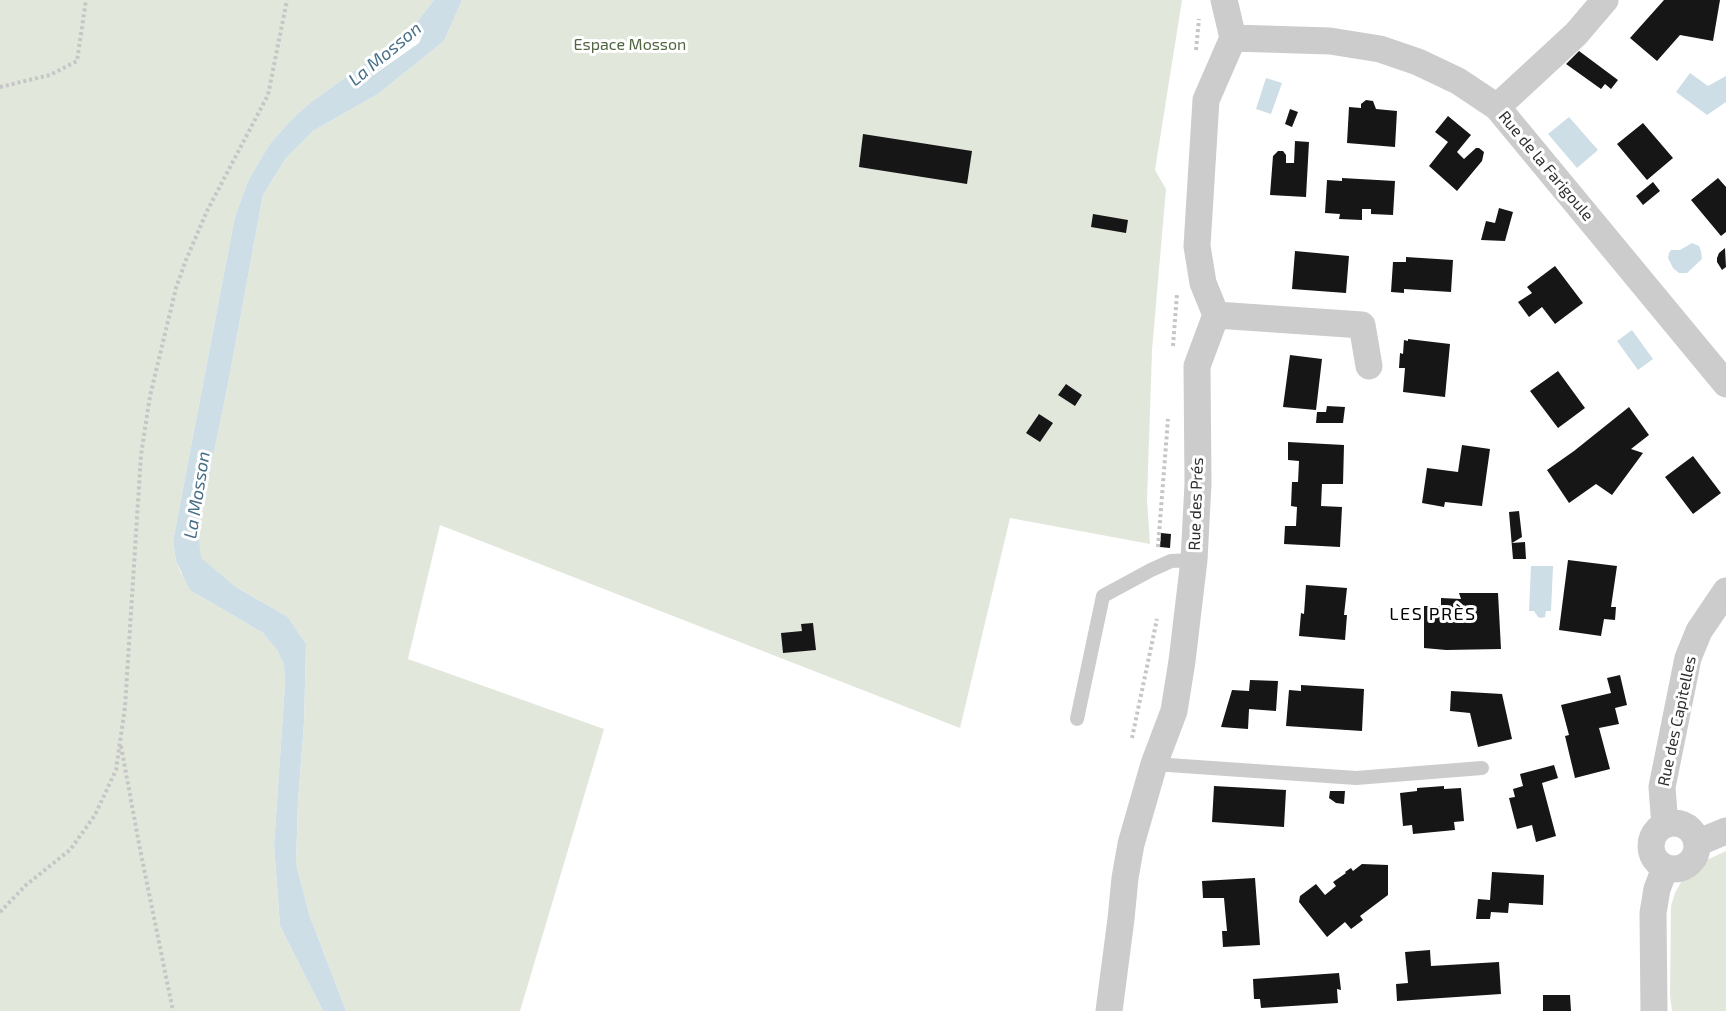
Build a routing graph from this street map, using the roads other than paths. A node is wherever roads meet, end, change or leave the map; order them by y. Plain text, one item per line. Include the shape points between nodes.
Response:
1 (1224, 0) edge
2 (1605, 0) edge
3 (1233, 38) junction
4 (1497, 107) junction
5 (1216, 315) junction
6 (1369, 366) dead end
7 (1726, 384) edge
8 (1194, 560) junction
9 (1726, 591) edge
10 (1077, 719) dead end
11 (1154, 764) junction
12 (1482, 768) dead end
13 (1667, 824) junction
14 (1726, 831) edge
15 (1697, 843) junction
16 (1665, 868) junction
17 (1109, 1011) edge
18 (1654, 1011) edge

1 - 3 street
2 - 4 street via 1576,34
3 - 4 street, Rue de la Farigoule via 1330,41 1380,49 1458,81
3 - 5 street via 1206,100 1205,112 1197,246 1203,283
4 - 7 street, Rue de la Farigoule
5 - 6 street via 1362,325
5 - 8 street, Rue des Prés via 1197,366
8 - 10 lane via 1171,561 1103,596
8 - 11 street, Rue des Prés via 1174,711
9 - 13 street, Rue des Capitelles via 1699,631 1688,658 1662,787
11 - 12 lane via 1356,778
11 - 17 street, Rue des Prés via 1129,856
13 - 15 street via 1689,829
13 - 16 street via 1658,829 1650,846 1657,863
14 - 15 street
15 - 16 street via 1693,859 1685,866
16 - 18 street via 1653,913

